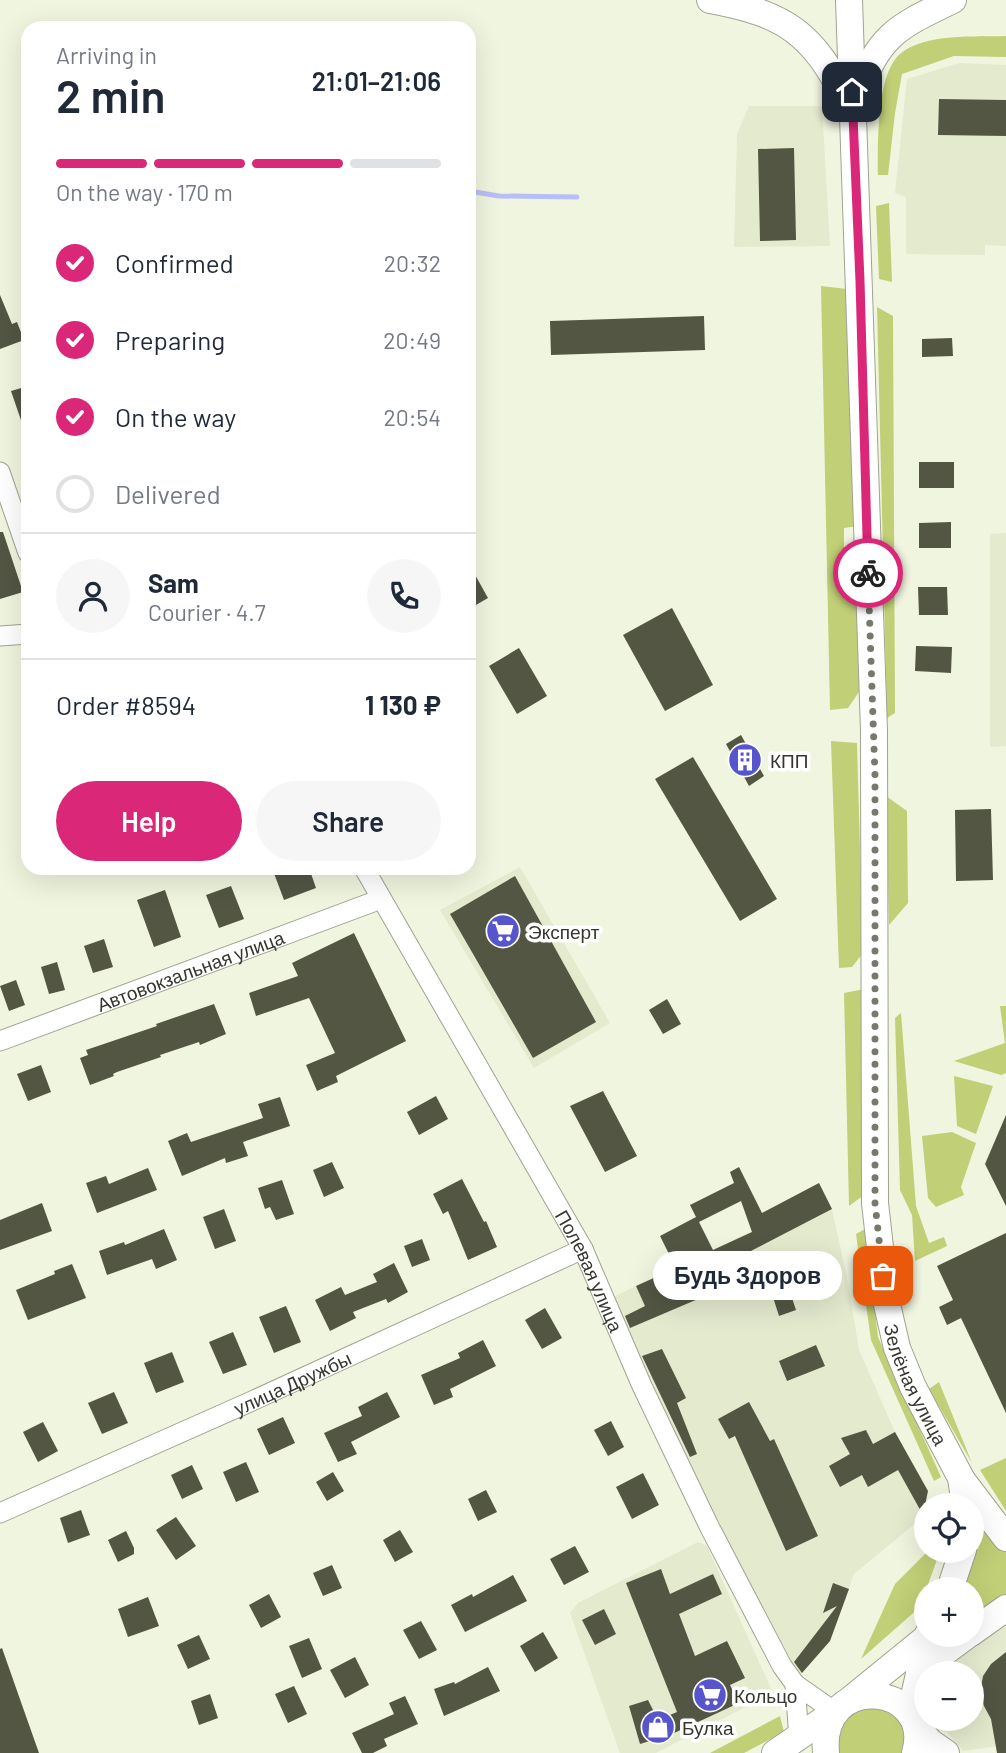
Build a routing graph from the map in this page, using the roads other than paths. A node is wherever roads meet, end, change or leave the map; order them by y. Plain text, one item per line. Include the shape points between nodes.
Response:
1 (710, 0) edge
2 (849, 0) edge
3 (953, 0) edge
4 (852, 112) junction
5 (0, 472) edge
6 (21, 533) edge
7 (21, 634) edge
8 (0, 636) edge
9 (367, 875) edge
10 (381, 899) junction
11 (0, 1041) edge
12 (583, 1248) junction
13 (961, 1478) junction
14 (963, 1493) edge
15 (0, 1513) edge
16 (1006, 1538) edge
17 (1006, 1608) edge
18 (984, 1624) edge
19 (914, 1647) edge
20 (952, 1647) edge
21 (933, 1661) edge
22 (795, 1684) junction
23 (840, 1708) junction
24 (914, 1711) edge
25 (913, 1719) junction
26 (799, 1739) junction
27 (775, 1753) edge
28 (826, 1753) edge
29 (915, 1753) edge
30 (946, 1753) edge

1 - 4 main road via 746,7 798,32 836,78
2 - 4 main road, Зелёная улица
3 - 4 main road via 908,21 889,36 865,73
4 - 13 main road, Зелёная улица via 874,730 875,1203 886,1300 897,1348
5 - 6 street
7 - 8 street
9 - 10 street, Полевая улица
10 - 11 street, Автовокзальная улица
10 - 12 street, Полевая улица
12 - 15 street, улица Дружбы
12 - 22 street, Полевая улица via 642,1387 709,1526
13 - 14 main road, Зелёная улица
13 - 16 main road
17 - 18 main road
19 - 23 main road
20 - 21 main road
22 - 23 street, Полевая улица
22 - 26 street, Полевая улица
23 - 25 main road via 870,1694 894,1700
23 - 26 main road
23 - 28 main road via 828,1726
24 - 25 main road
25 - 29 main road via 918,1737
25 - 30 main road via 930,1742
26 - 27 main road

